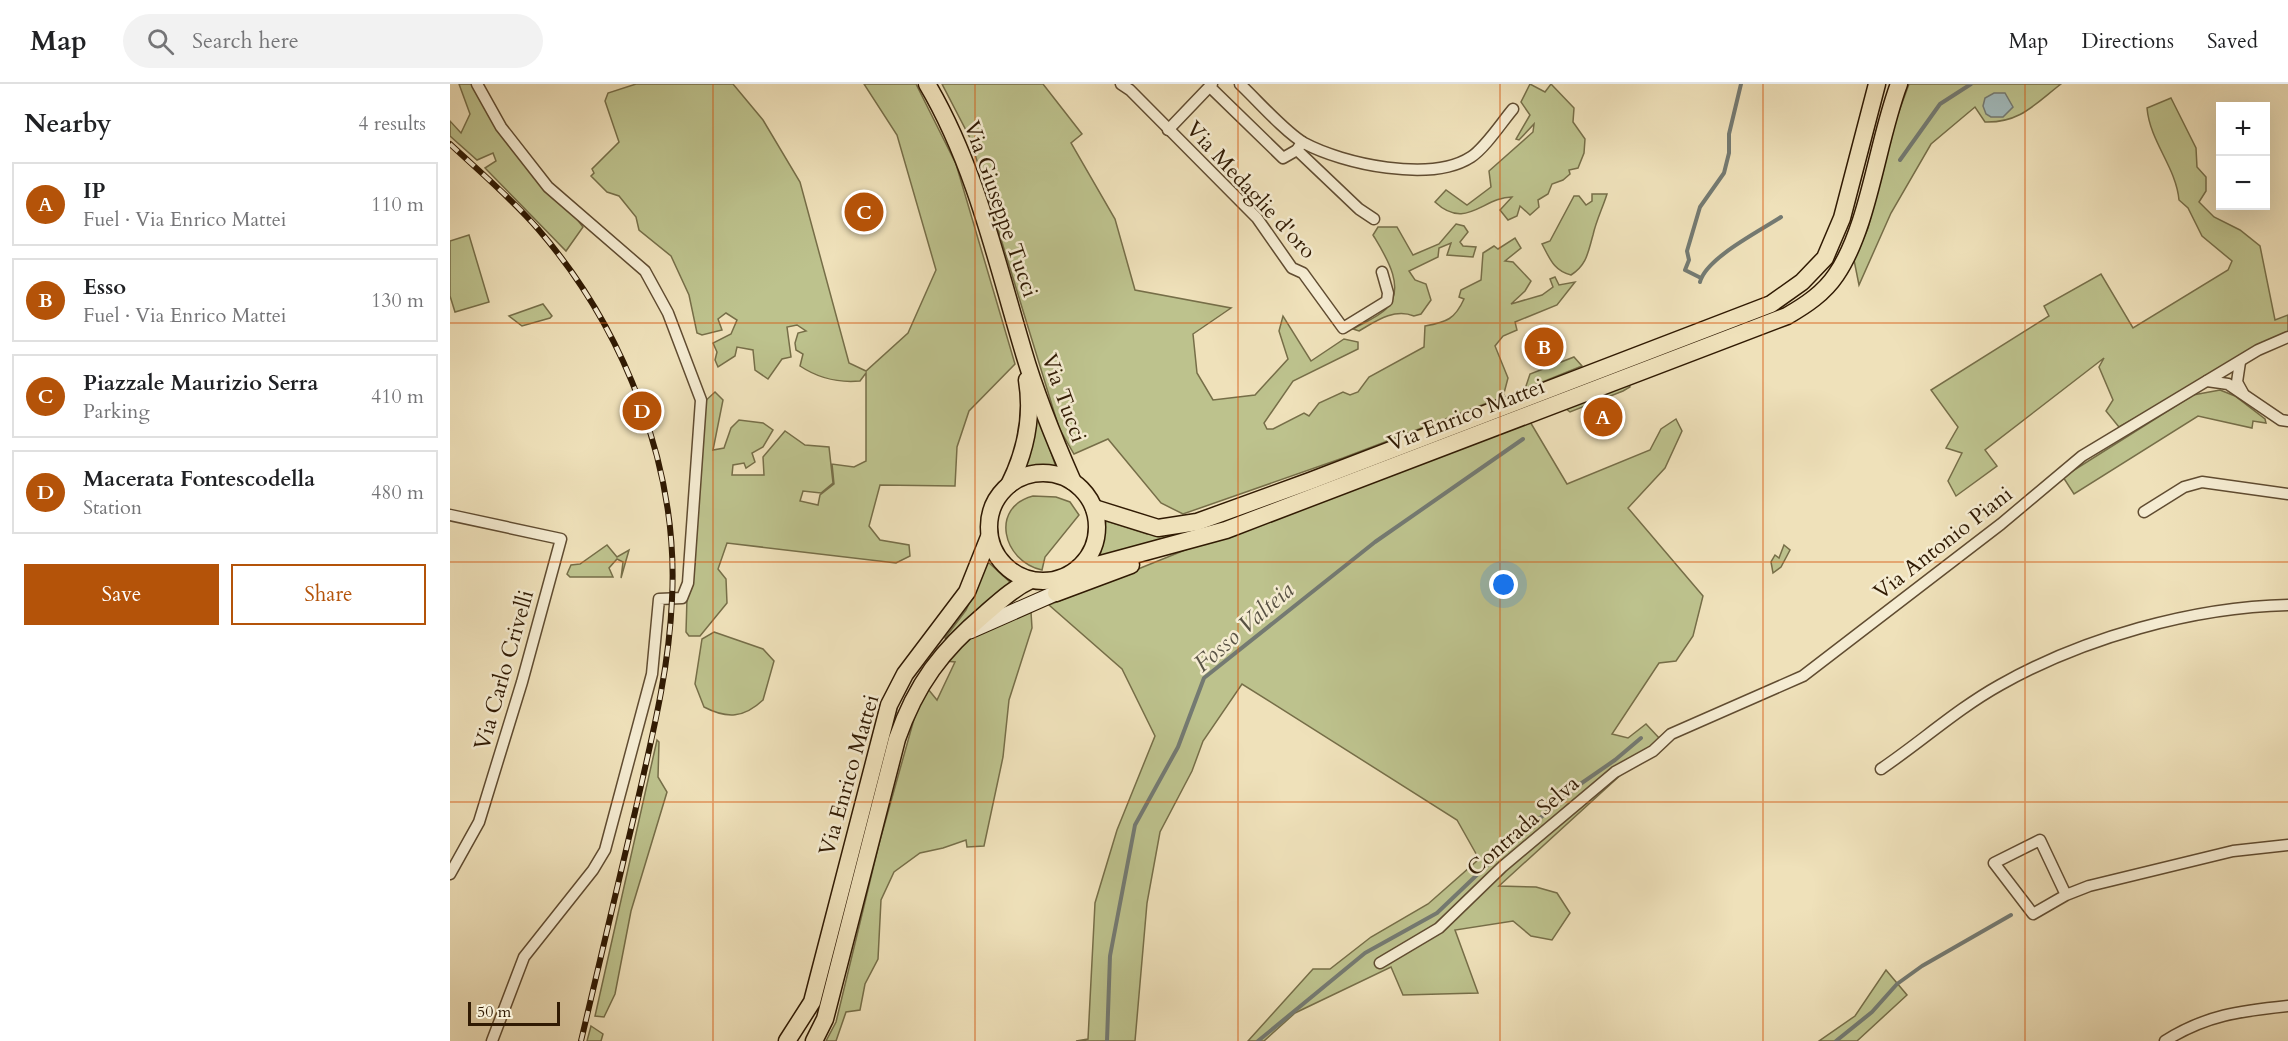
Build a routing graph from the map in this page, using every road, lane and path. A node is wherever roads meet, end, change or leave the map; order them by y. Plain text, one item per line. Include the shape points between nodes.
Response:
1 (477, 84) edge
2 (927, 84) edge
3 (1121, 84) edge
4 (1240, 84) edge
5 (1877, 84) edge
6 (1899, 84) edge
7 (1211, 86) edge
8 (1513, 109) dead end
9 (1168, 130) junction
10 (1300, 146) junction
11 (1374, 219) dead end
12 (1383, 272) dead end
13 (2288, 337) edge
14 (1023, 352) junction
15 (2240, 362) junction
16 (2207, 381) junction
17 (2243, 394) junction
18 (2288, 421) edge
19 (1009, 485) junction
20 (1079, 488) junction
21 (2288, 494) edge
22 (1094, 508) junction
23 (2144, 512) dead end
24 (450, 515) edge
25 (1226, 530) junction
26 (989, 537) junction
27 (1075, 571) junction
28 (1035, 581) junction
29 (1057, 586) junction
30 (2288, 605) edge
31 (960, 637) junction
32 (1696, 723) joint
33 (1881, 770) dead end
34 (2288, 844) edge
35 (450, 874) edge
36 (2066, 895) junction
37 (1380, 963) dead end
38 (2288, 1006) edge
39 (492, 1041) edge
40 (787, 1041) edge
41 (814, 1041) edge
42 (2165, 1041) edge

1 - 39 street via 501,126 548,187 645,271 668,313 701,400 688,584 682,598 659,598 652,674 605,850 524,957
2 - 14 main road, Via Giuseppe Tucci via 943,111 983,214
3 - 9 street, Via Medaglie d'oro
4 - 10 street
5 - 22 main road, Via Enrico Mattei via 1842,218 1825,258 1802,282 1771,304 1197,522 1158,528
6 - 25 main road, Via Enrico Mattei via 1854,242 1836,276 1813,300 1761,327
7 - 9 street, Via Medaglie d'oro
7 - 10 street, Via Medaglie d'oro via 1282,158
8 - 10 street via 1471,157 1431,170 1386,168
9 - 12 street, Via Medaglie d'oro via 1257,218 1292,268 1303,273 1343,328 1387,301
10 - 11 street via 1359,209
13 - 15 street, Via Antonio Piani
14 - 19 main road, Via Tucci via 1029,393 1028,424 1022,456
14 - 20 main road, Via Tucci via 1054,439
15 - 16 street, Via Antonio Piani
15 - 17 street via 2237,382
16 - 17 street via 2228,384
16 - 32 street, Via Antonio Piani via 2082,456 2001,524 1803,675
17 - 18 street
19 - 20 main road via 1042,473 1059,475
19 - 26 main road via 994,504
20 - 22 main road
21 - 23 street via 2202,482 2184,487
22 - 27 main road via 1094,544
24 - 35 street, Via Carlo Crivelli via 561,539 479,822
25 - 27 main road, Via Enrico Mattei
25 - 29 main road
26 - 28 main road via 1004,566
26 - 40 main road, Via Enrico Mattei via 967,592 905,674 890,705 812,1002
27 - 29 main road
28 - 29 main road
28 - 31 main road, Via Enrico Mattei via 1017,586
29 - 31 main road
30 - 33 street via 2218,610 2111,637 2000,685
31 - 41 main road, Via Enrico Mattei via 940,657 909,705 825,1019
32 - 37 street, Contrada Selva via 1671,734 1653,751 1615,772 1502,867 1439,928
34 - 36 street via 2233,851
36 - 36 street via 2033,914 1994,863 2040,840
38 - 42 street via 2218,1016

